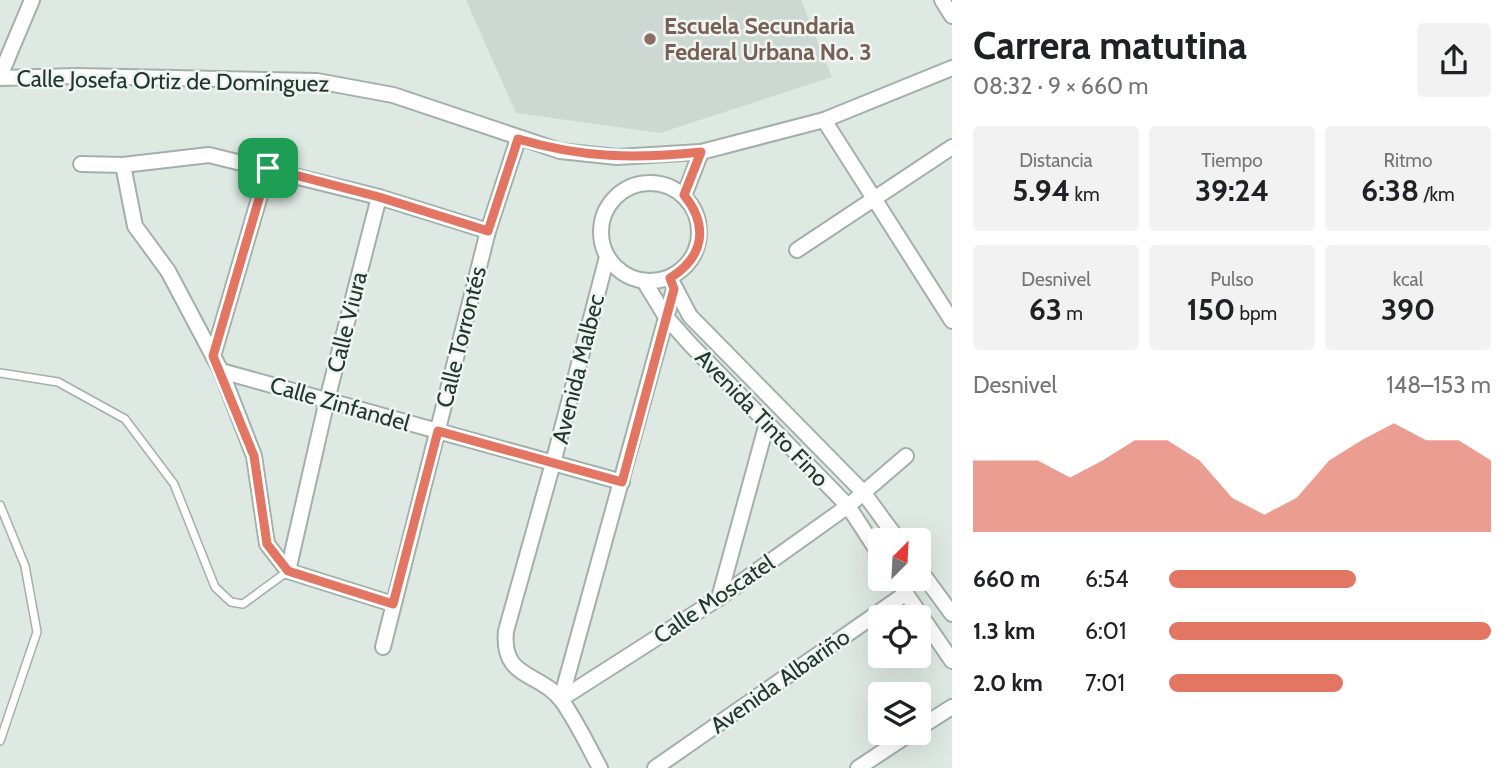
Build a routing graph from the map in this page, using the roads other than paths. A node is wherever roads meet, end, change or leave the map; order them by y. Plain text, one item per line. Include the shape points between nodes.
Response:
1 (32, 0) edge
2 (942, 0) edge
3 (952, 16) edge
4 (952, 68) edge
5 (0, 77) edge
6 (824, 120) junction
7 (518, 139) junction
8 (952, 147) edge
9 (701, 152) junction
10 (81, 164) dead end
11 (123, 164) junction
12 (268, 168) junction
13 (684, 195) junction
14 (379, 197) junction
15 (873, 200) junction
16 (488, 231) junction
17 (797, 250) dead end
18 (607, 257) junction
19 (644, 282) junction
20 (672, 283) junction
21 (666, 317) junction
22 (952, 321) edge
23 (213, 356) junction
24 (221, 371) junction
25 (0, 373) edge
26 (327, 400) junction
27 (767, 423) junction
28 (438, 431) junction
29 (906, 456) dead end
30 (554, 463) junction
31 (622, 482) junction
32 (863, 492) junction
33 (0, 505) edge
34 (848, 506) junction
35 (889, 528) edge
36 (868, 537) edge
37 (288, 571) junction
38 (931, 585) edge
39 (905, 594) joint
40 (719, 598) junction
41 (393, 604) junction
42 (952, 614) edge
43 (383, 646) dead end
44 (952, 661) edge
45 (561, 699) junction
46 (952, 707) edge
47 (931, 720) edge
48 (0, 741) edge
49 (893, 745) edge
50 (600, 768) edge
51 (655, 768) edge
52 (858, 768) edge

1 - 5 street
2 - 3 street
4 - 6 street, Calle Josefa Ortiz de Domínguez
5 - 7 street, Calle Josefa Ortiz de Domínguez via 317,80 393,95
6 - 9 street, Calle Josefa Ortiz de Domínguez
6 - 15 street
7 - 9 street, Calle Josefa Ortiz de Domínguez via 561,151 617,157
7 - 16 street, Calle Torrontés
8 - 15 street
9 - 13 street
10 - 11 street
11 - 12 street via 209,155
11 - 23 street via 135,226 169,271
12 - 14 street
12 - 23 street
13 - 18 street via 645,182 626,188 611,201 602,218 601,238
13 - 20 street via 699,219 698,248
14 - 16 street
14 - 26 street, Calle Viura
15 - 17 street
15 - 22 street
16 - 28 street, Calle Torrontés
18 - 19 street via 616,269
18 - 30 street, Avenida Malbec
19 - 20 street
19 - 21 street, Avenida Tinto Fino
20 - 21 street
20 - 32 street, Avenida Tinto Fino via 690,316 711,339
21 - 27 street, Avenida Tinto Fino
21 - 31 street
23 - 24 street
24 - 26 street, Calle Zinfandel
24 - 37 street via 254,456 267,544
25 - 37 lane via 58,382 125,419 174,484 215,587 231,602 243,604
26 - 28 street, Calle Zinfandel
26 - 37 street, Calle Viura
27 - 34 street, Avenida Tinto Fino
27 - 40 street
28 - 30 street, Calle Zinfandel
28 - 41 street, Calle Torrontés
29 - 32 street, Calle Moscatel
30 - 31 street, Calle Zinfandel
30 - 45 street, Avenida Malbec via 504,648 512,664
31 - 45 street
32 - 34 street, Calle Moscatel
32 - 35 street, Avenida Tinto Fino
33 - 48 lane via 25,566 37,632
34 - 36 street, Avenida Tinto Fino
34 - 40 street, Calle Moscatel
37 - 41 street
38 - 42 street
39 - 44 street
39 - 51 street, Avenida Albariño
40 - 45 street, Calle Moscatel
41 - 43 street, Calle Torrontés
45 - 50 street, Avenida Malbec
46 - 47 street
49 - 52 street

